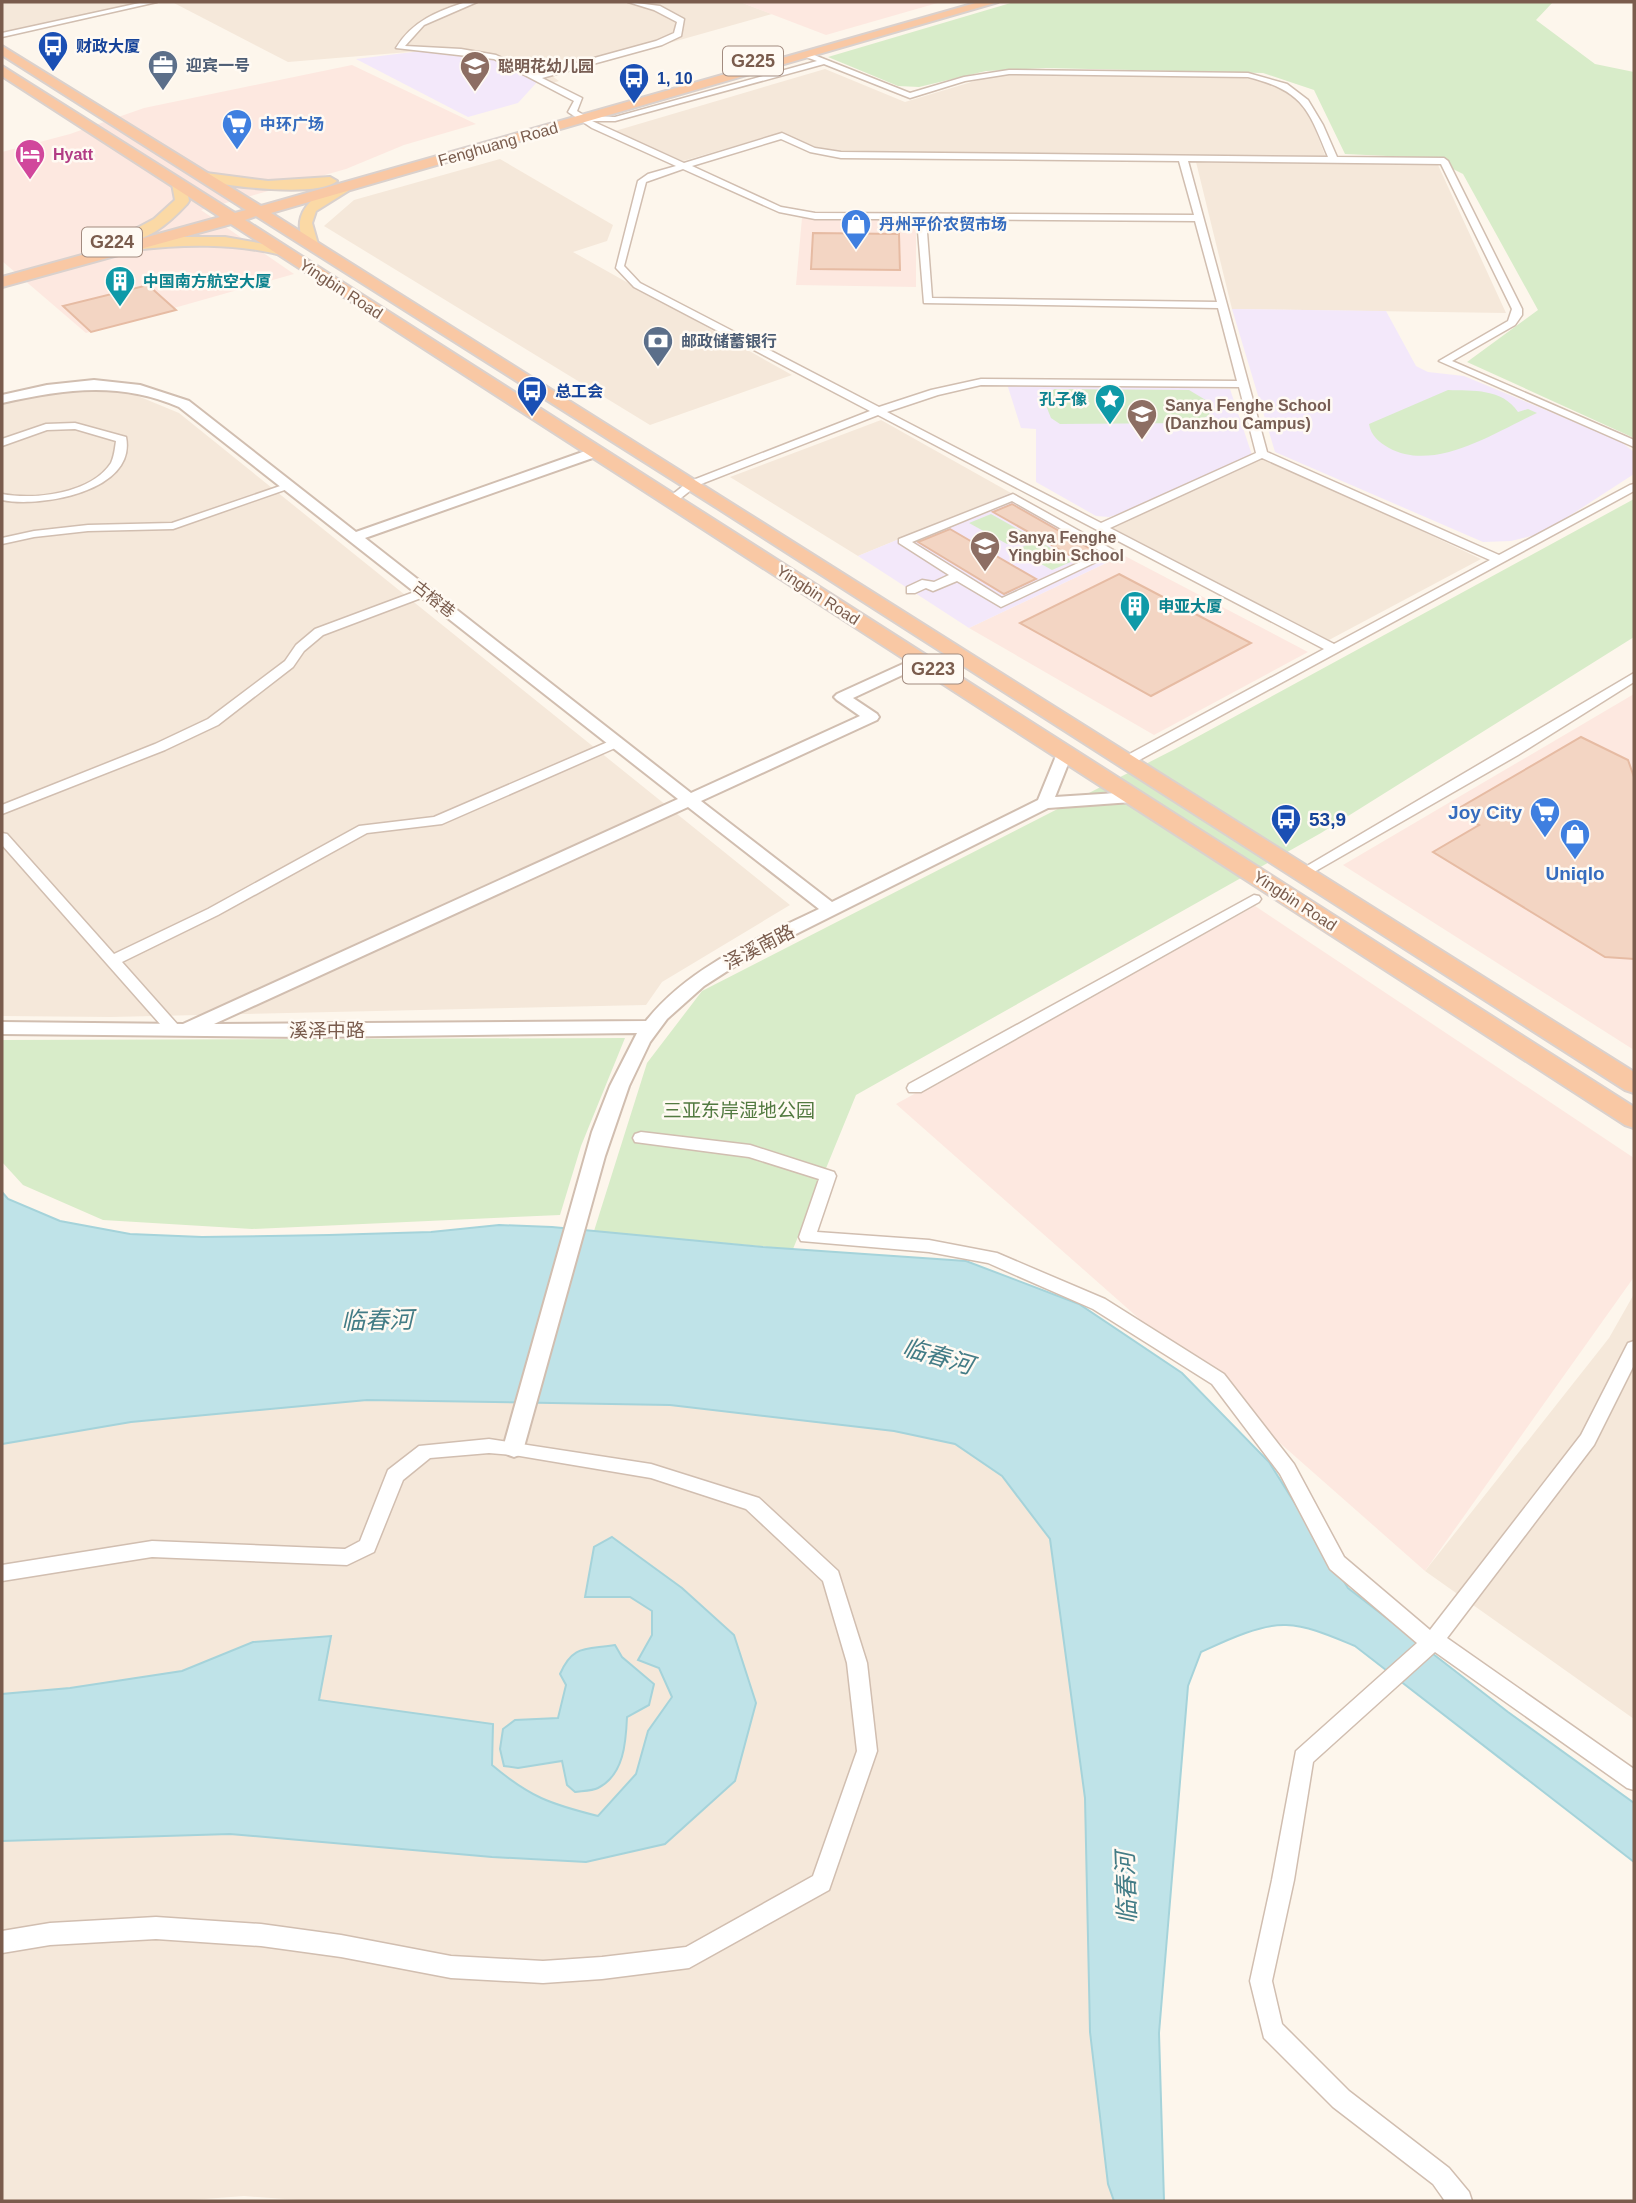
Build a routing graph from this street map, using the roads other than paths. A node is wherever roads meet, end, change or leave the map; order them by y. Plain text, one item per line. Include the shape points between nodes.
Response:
1 (153, 2) edge
2 (474, 2) edge
3 (632, 2) edge
4 (960, 2) edge
5 (992, 2) edge
6 (2, 35) edge
7 (2, 50) edge
8 (809, 55) junction
9 (825, 61) junction
10 (2, 70) edge
11 (535, 77) junction
12 (572, 112) junction
13 (587, 118) junction
14 (1182, 158) junction
15 (1333, 159) junction
16 (687, 165) junction
17 (206, 177) junction
18 (179, 184) junction
19 (337, 185) junction
20 (255, 208) junction
21 (227, 215) junction
22 (921, 216) junction
23 (1198, 218) junction
24 (130, 241) junction
25 (311, 244) junction
26 (282, 251) junction
27 (2, 271) edge
28 (2, 282) edge
29 (1222, 306) junction
30 (1243, 384) junction
31 (2, 399) edge
32 (879, 411) junction
33 (2, 443) edge
34 (1634, 444) edge
35 (596, 452) junction
36 (1262, 454) junction
37 (653, 460) junction
38 (624, 468) junction
39 (692, 484) junction
40 (290, 486) junction
41 (1634, 487) edge
42 (2, 497) edge
43 (672, 500) junction
44 (721, 502) junction
45 (691, 513) junction
46 (1102, 527) junction
47 (355, 537) junction
48 (2, 541) edge
49 (1500, 560) junction
50 (942, 566) junction
51 (958, 576) junction
52 (926, 583) junction
53 (911, 590) dead end
54 (425, 592) junction
55 (1333, 649) junction
56 (921, 661) junction
57 (1634, 677) edge
58 (617, 742) junction
59 (1064, 754) junction
60 (1126, 761) junction
61 (1132, 797) junction
62 (690, 800) junction
63 (1045, 803) junction
64 (2, 810) edge
65 (2, 837) edge
66 (1302, 873) junction
67 (1254, 899) dead end
68 (831, 910) junction
69 (112, 961) junction
70 (2, 1027) edge
71 (653, 1027) junction
72 (179, 1029) junction
73 (1634, 1083) edge
74 (915, 1088) dead end
75 (1634, 1119) edge
76 (641, 1138) dead end
77 (1634, 1348) edge
78 (514, 1448) junction
79 (2, 1573) edge
80 (1433, 1642) junction
81 (1634, 1781) edge
82 (2, 1942) edge
83 (1460, 2201) edge

1 - 6 street
2 - 11 street via 441,13 407,34 400,48 496,57
3 - 11 street via 681,21 678,34
4 - 12 highway, Fenghuang Road / G225
5 - 8 highway, Fenghuang Road / G225
7 - 17 highway, Yingbin Road / G223
8 - 9 street
8 - 13 highway, Fenghuang Road / G225
9 - 13 street via 615,119
9 - 15 street via 910,96 964,79 1009,72 1265,78 1290,88 1311,104
10 - 18 highway, Yingbin Road / G223
11 - 12 street via 579,100
12 - 13 street
12 - 19 highway, Fenghuang Road / G225
13 - 16 street
13 - 19 highway, Fenghuang Road / G225
14 - 15 street
14 - 16 street via 841,155 813,150 782,136
14 - 23 street
15 - 34 street via 1444,160 1517,315 1512,323 1444,361
16 - 22 street via 798,214
16 - 32 street via 642,181 619,266 637,285
17 - 19 main road via 231,184
17 - 20 highway, Yingbin Road / G223
18 - 21 highway, Yingbin Road / G223
18 - 24 main road via 182,201 173,212
19 - 20 highway, Fenghuang Road / G225
19 - 25 main road via 305,214 303,227
20 - 21 highway, Fenghuang Road / G225
20 - 25 highway, Yingbin Road / G223
21 - 24 highway, Fenghuang Road / G224
21 - 26 highway, Yingbin Road / G223
22 - 23 street
22 - 29 street via 927,301
23 - 29 street
24 - 26 main road via 217,239
24 - 27 highway, Fenghuang Road / G224
24 - 28 highway, Fenghuang Road / G224
25 - 37 highway, Yingbin Road / G223
26 - 35 highway, Yingbin Road / G223
29 - 30 street
30 - 32 street via 981,382 935,391
30 - 36 street
31 - 40 street, 古榕巷 via 86,385 164,394 184,404
32 - 39 street
32 - 46 street
33 - 42 street via 46,427 75,426 122,439 116,464 84,489 32,501
35 - 38 highway, Yingbin Road / G223
35 - 47 street
36 - 46 street
36 - 49 street
37 - 38 highway via 645,468
37 - 39 highway, Yingbin Road / G223
38 - 39 highway
38 - 43 highway, Yingbin Road / G223
39 - 43 street
39 - 44 highway, Yingbin Road / G223
40 - 47 street, 古榕巷
40 - 48 street via 173,526 88,528
41 - 49 street
43 - 45 highway, Yingbin Road / G223
44 - 45 highway
44 - 60 highway, Yingbin Road / G223
45 - 56 highway, Yingbin Road / G223
46 - 55 street
47 - 54 street, 古榕巷
49 - 55 street
50 - 51 street
50 - 51 street via 903,541 1015,497 1111,552 1001,603
50 - 52 street via 916,577
51 - 52 street via 933,587
52 - 53 street
54 - 58 street, 古榕巷
54 - 64 street via 319,632 289,664 213,722
55 - 60 street
56 - 59 highway, Yingbin Road / G223
56 - 62 street via 842,697 872,717
57 - 66 street
58 - 62 street, 古榕巷
58 - 69 street via 437,821 364,829
59 - 61 highway, Yingbin Road / G223
59 - 63 street
60 - 66 highway, Yingbin Road / G223
61 - 63 street, 泽溪南路
61 - 75 highway, Yingbin Road / G223
62 - 68 street, 古榕巷
62 - 72 street
63 - 68 street, 泽溪南路
65 - 69 street
66 - 73 highway, Yingbin Road / G223
67 - 74 street
68 - 71 street, 泽溪南路 via 699,979
69 - 72 street
70 - 72 street, 溪泽中路
71 - 72 street, 溪泽中路
71 - 78 street, 泽溪南路 via 641,1040 626,1073 583,1197
76 - 80 street via 750,1151 828,1176 807,1237 929,1246 991,1258 1099,1304 1218,1379 1287,1469 1337,1563
77 - 80 street via 1588,1440
78 - 79 street via 426,1451 395,1475 367,1546 347,1556 152,1549
78 - 82 street via 650,1471 752,1503 831,1577 857,1663 867,1751 821,1883 688,1957 602,1968 543,1972 451,1967 274,1937 156,1928 50,1934
80 - 81 street
80 - 83 street via 1303,1758 1261,1981 1272,2030 1341,2099 1441,2176

